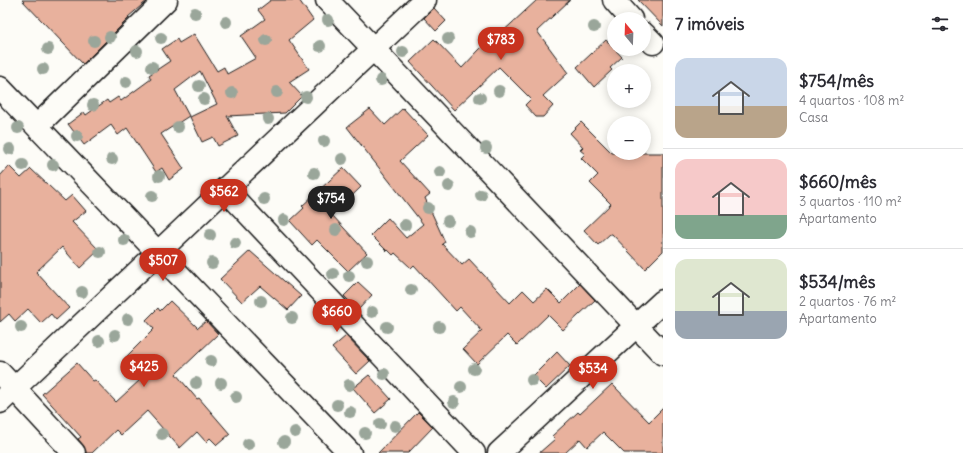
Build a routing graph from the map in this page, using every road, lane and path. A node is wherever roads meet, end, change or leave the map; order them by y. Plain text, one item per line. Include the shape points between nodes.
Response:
1 (166, 0) edge
2 (327, 0) edge
3 (425, 0) edge
4 (614, 0) edge
5 (625, 12) edge
6 (373, 49) junction
7 (0, 88) edge
8 (37, 126) junction
9 (225, 189) junction
10 (158, 252) junction
11 (663, 302) edge
12 (637, 326) junction
13 (663, 354) edge
14 (5, 388) edge
15 (74, 453) edge
16 (350, 453) edge
17 (474, 453) edge
18 (499, 453) edge

1 - 8 street
2 - 6 street
3 - 6 street
4 - 5 street
6 - 9 street
6 - 12 street
7 - 8 street
8 - 10 street
9 - 10 street
9 - 17 street
10 - 14 street
10 - 16 street
11 - 12 street
12 - 13 street
12 - 18 street
14 - 15 street

